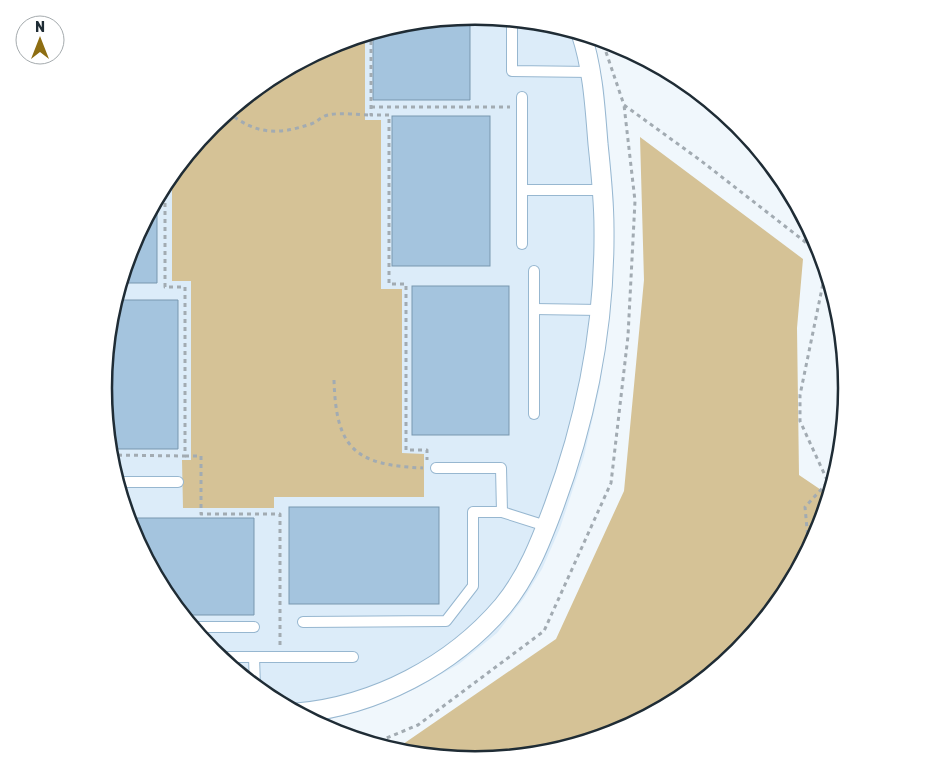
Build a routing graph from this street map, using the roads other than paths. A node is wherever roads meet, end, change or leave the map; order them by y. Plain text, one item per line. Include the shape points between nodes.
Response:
1 (512, 27) edge
2 (583, 41) edge
3 (591, 72) junction
4 (522, 102) road end
5 (522, 190) junction
6 (602, 190) junction
7 (522, 244) dead end
8 (534, 271) dead end
9 (534, 309) junction
10 (600, 310) junction
11 (534, 414) dead end
12 (436, 468) dead end
13 (124, 482) edge
14 (178, 482) dead end
15 (502, 512) junction
16 (546, 526) junction
17 (303, 622) dead end
18 (201, 627) edge
19 (254, 627) dead end
20 (230, 657) edge
21 (254, 657) junction
22 (353, 657) dead end
23 (255, 677) edge
24 (308, 711) edge

1 - 3 lane via 512,71
2 - 3 street
3 - 6 street
4 - 5 lane
5 - 6 lane
5 - 7 lane
6 - 10 street
8 - 9 lane
9 - 10 lane
9 - 11 lane
10 - 16 street via 586,398
12 - 15 lane via 501,468
13 - 14 lane
15 - 16 lane
15 - 17 lane via 473,512 473,586 446,621
16 - 24 street via 528,568 504,605 474,637 438,664 398,686 353,702
18 - 19 lane
20 - 21 lane
21 - 22 lane
21 - 23 lane

